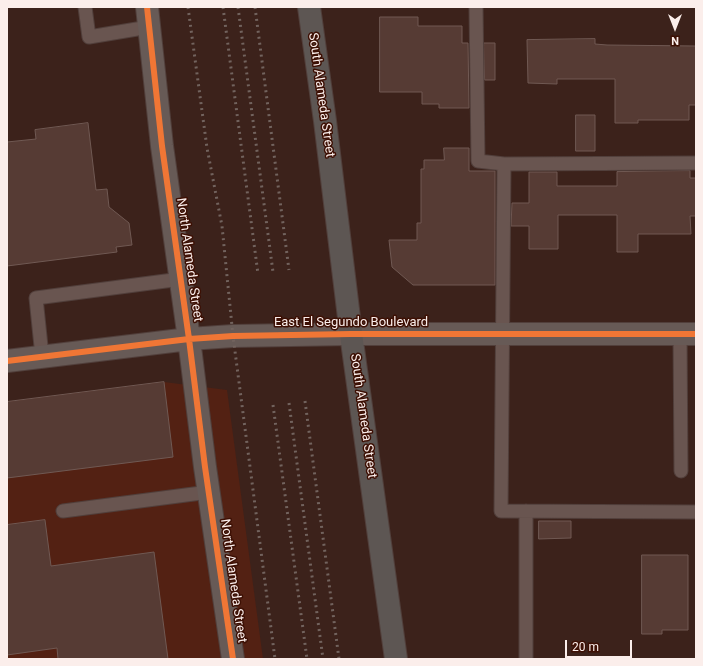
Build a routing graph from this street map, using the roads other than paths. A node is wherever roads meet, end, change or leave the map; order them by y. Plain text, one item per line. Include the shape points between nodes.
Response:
1 (85, 7) edge
2 (309, 7) edge
3 (476, 7) edge
4 (148, 17) edge
5 (504, 164) junction
6 (696, 164) edge
7 (181, 279) junction
8 (352, 334) junction
9 (502, 334) junction
10 (688, 334) edge
11 (189, 339) junction
12 (42, 356) junction
13 (7, 361) edge
14 (681, 471) dead end
15 (209, 492) junction
16 (63, 511) dead end
17 (526, 511) junction
18 (696, 512) edge
19 (233, 659) edge
20 (396, 659) edge
21 (526, 659) edge

1 - 4 lane via 89,37
2 - 8 main road, South Alameda Street
3 - 5 lane via 478,161
4 - 7 street, North Alameda Street via 162,146
5 - 6 lane
5 - 9 lane
7 - 11 street, North Alameda Street
7 - 12 lane via 36,298
8 - 9 street, East El Segundo Boulevard
8 - 11 street, East El Segundo Boulevard
8 - 20 main road, South Alameda Street
9 - 10 street, East El Segundo Boulevard
9 - 17 lane via 501,511
10 - 14 lane
11 - 12 street, East El Segundo Boulevard
11 - 15 street, North Alameda Street
12 - 13 street, East El Segundo Boulevard
15 - 16 lane
15 - 19 street, North Alameda Street
17 - 18 lane
17 - 21 lane

